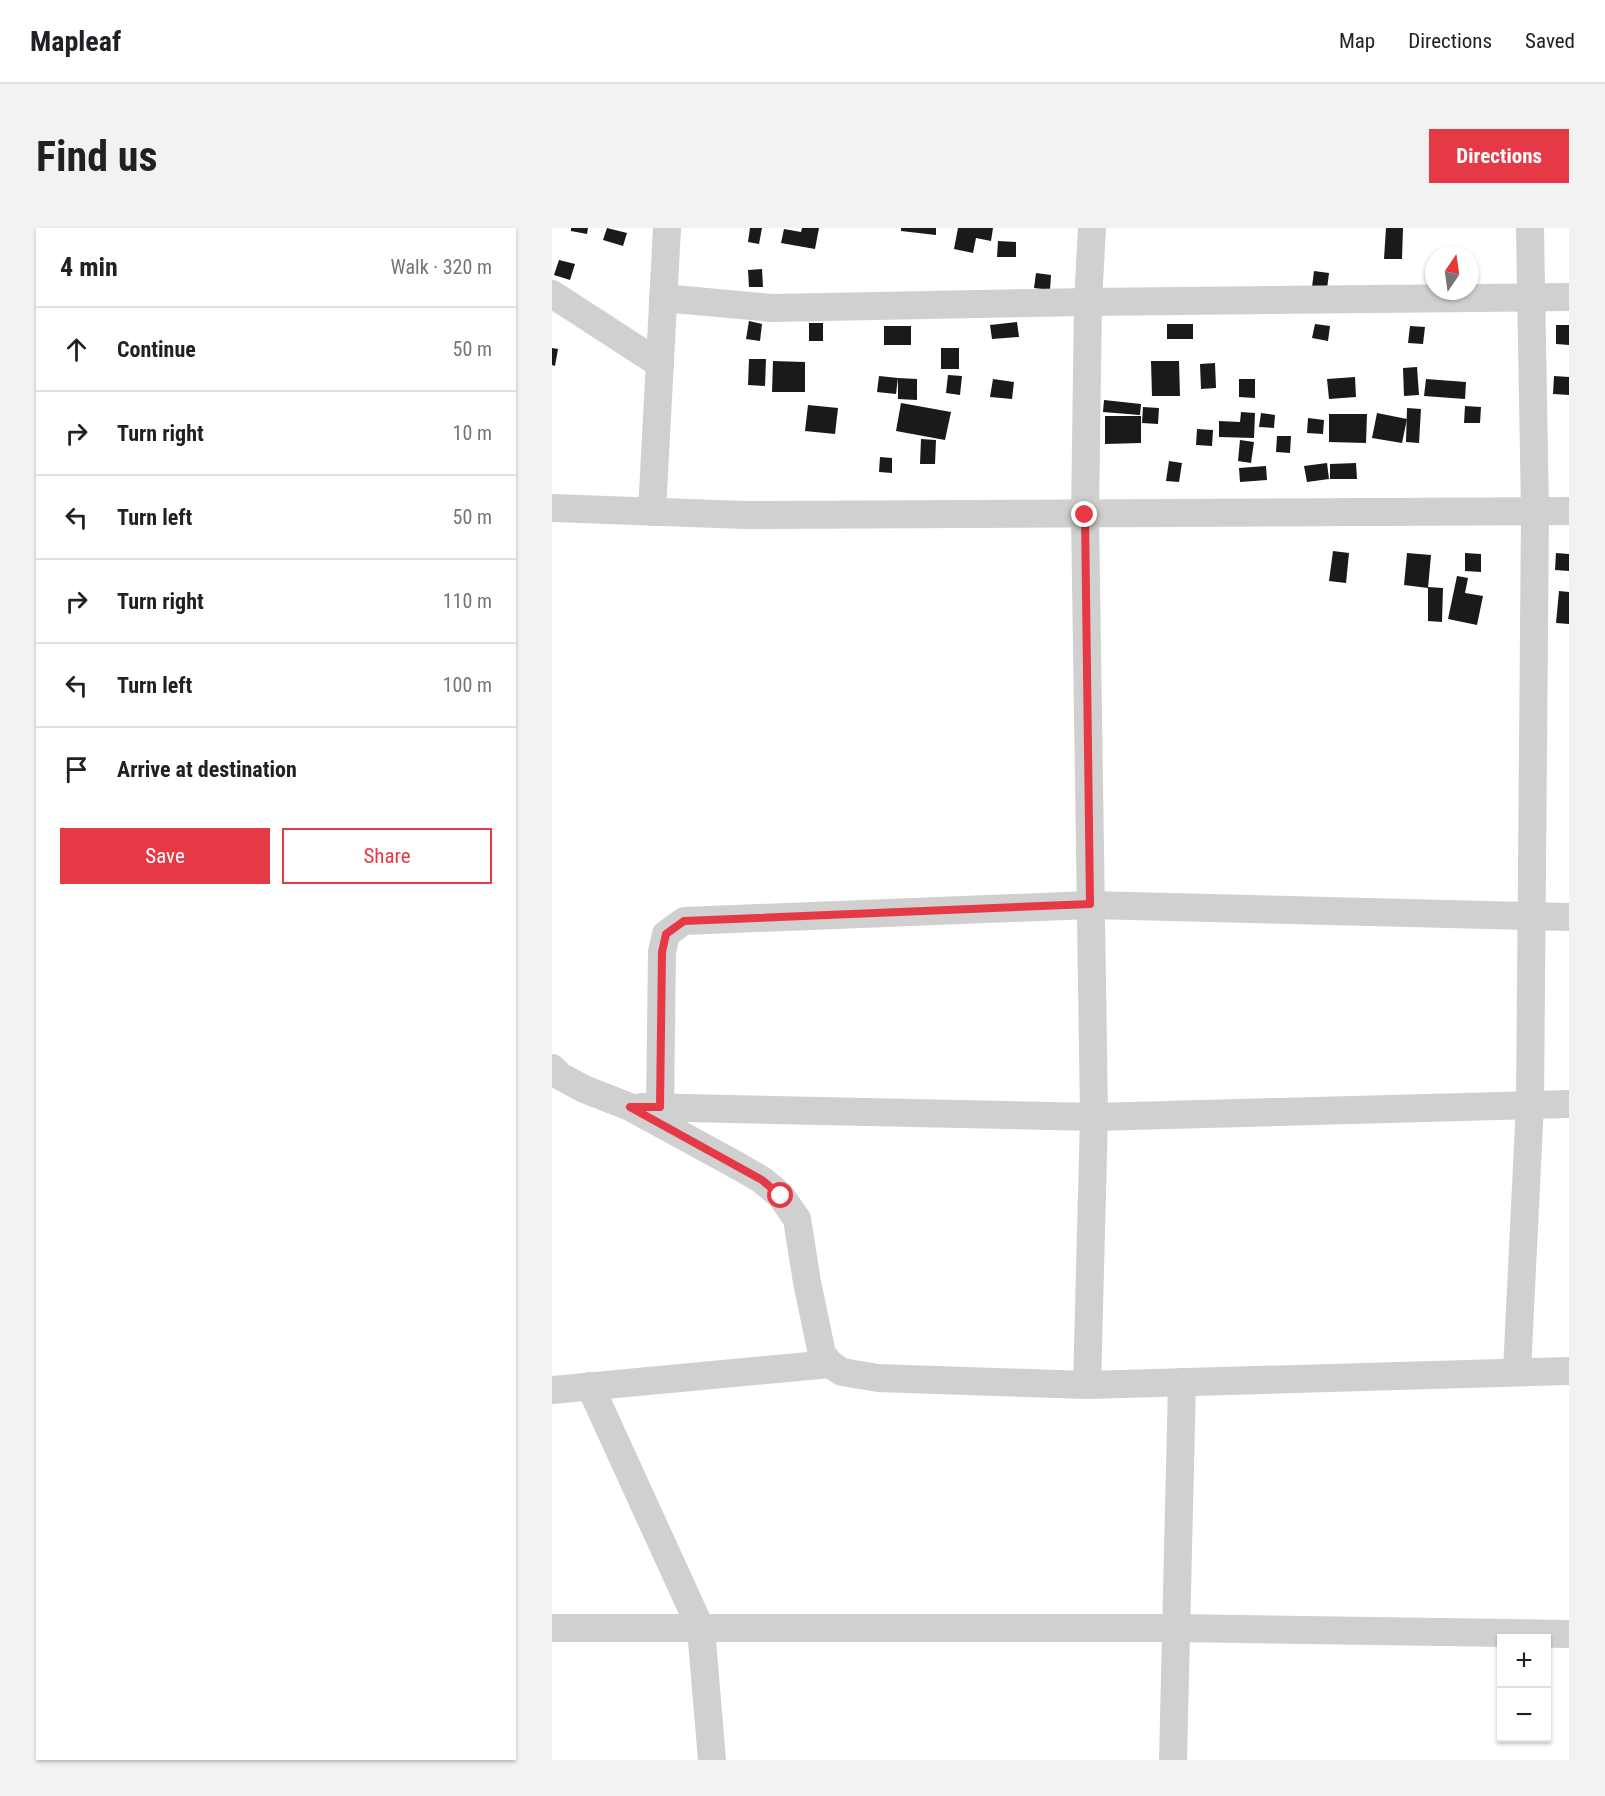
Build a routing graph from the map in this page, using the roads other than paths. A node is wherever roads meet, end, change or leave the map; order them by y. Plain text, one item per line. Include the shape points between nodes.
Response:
1 (667, 228) edge
2 (1092, 228) edge
3 (1530, 228) edge
4 (552, 294) edge
5 (1530, 296) junction
6 (1569, 297) edge
7 (663, 298) junction
8 (1088, 302) junction
9 (660, 364) junction
10 (552, 508) edge
11 (1569, 511) edge
12 (652, 512) junction
13 (1535, 512) junction
14 (1085, 515) junction
15 (1090, 904) junction
16 (1530, 917) junction
17 (1569, 917) edge
18 (552, 1068) edge
19 (1530, 1104) junction
20 (1569, 1104) edge
21 (630, 1107) junction
22 (660, 1107) junction
23 (1094, 1117) junction
24 (830, 1364) junction
25 (1517, 1371) junction
26 (1569, 1371) edge
27 (1182, 1382) junction
28 (1087, 1385) junction
29 (590, 1386) junction
30 (552, 1390) edge
31 (552, 1628) edge
32 (1176, 1628) junction
33 (701, 1629) junction
34 (1569, 1634) edge
35 (712, 1760) edge
36 (1173, 1760) edge

1 - 7 street
2 - 8 street
3 - 5 street
4 - 9 street
5 - 6 street
5 - 8 street
5 - 13 street
7 - 8 street via 772,308
7 - 9 street
8 - 14 street
9 - 12 street
10 - 12 street
11 - 13 street
12 - 14 street via 745,516
13 - 14 street
13 - 16 street
14 - 15 street
15 - 16 street
15 - 22 street via 684,921 666,934 662,952
15 - 23 street
16 - 17 street
16 - 19 street
18 - 21 street via 584,1089
19 - 20 street
19 - 23 street
19 - 25 street
21 - 22 street
21 - 24 street via 762,1180 781,1196 797,1219 822,1354
22 - 23 street
23 - 28 street
24 - 28 street via 842,1372 878,1378
24 - 29 street
25 - 26 street
25 - 27 street
27 - 28 street
27 - 32 street
29 - 30 street
29 - 33 street
31 - 33 street
32 - 33 street
32 - 34 street
32 - 36 street
33 - 35 street

